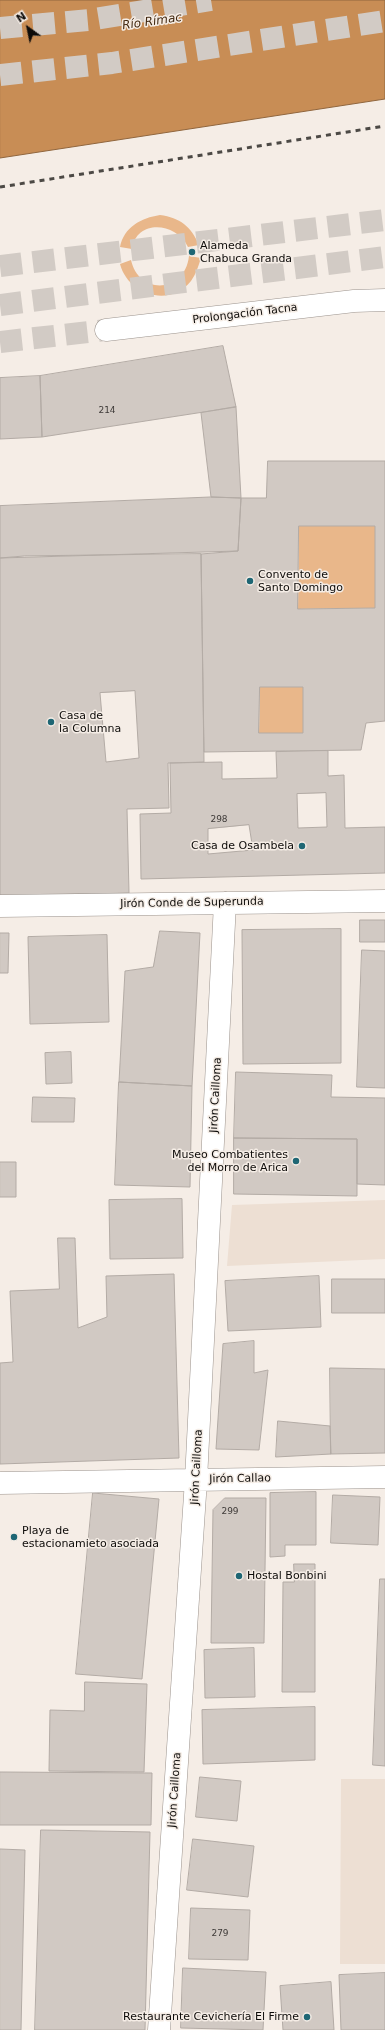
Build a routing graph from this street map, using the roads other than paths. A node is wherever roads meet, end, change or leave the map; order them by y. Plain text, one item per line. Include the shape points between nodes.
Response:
1 (385, 300) edge
2 (106, 330) tunnel mouth
3 (385, 901) edge
4 (225, 903) junction
5 (0, 906) edge
6 (385, 1477) edge
7 (196, 1480) junction
8 (0, 1483) edge
9 (159, 2030) edge

1 - 2 street, Prolongación Tacna via 354,301
3 - 4 street, Jirón Conde de Superunda
4 - 5 street, Jirón Conde de Superunda
4 - 7 street, Jirón Cailloma
6 - 7 street, Jirón Callao
7 - 8 street, Jirón Callao
7 - 9 street, Jirón Cailloma

